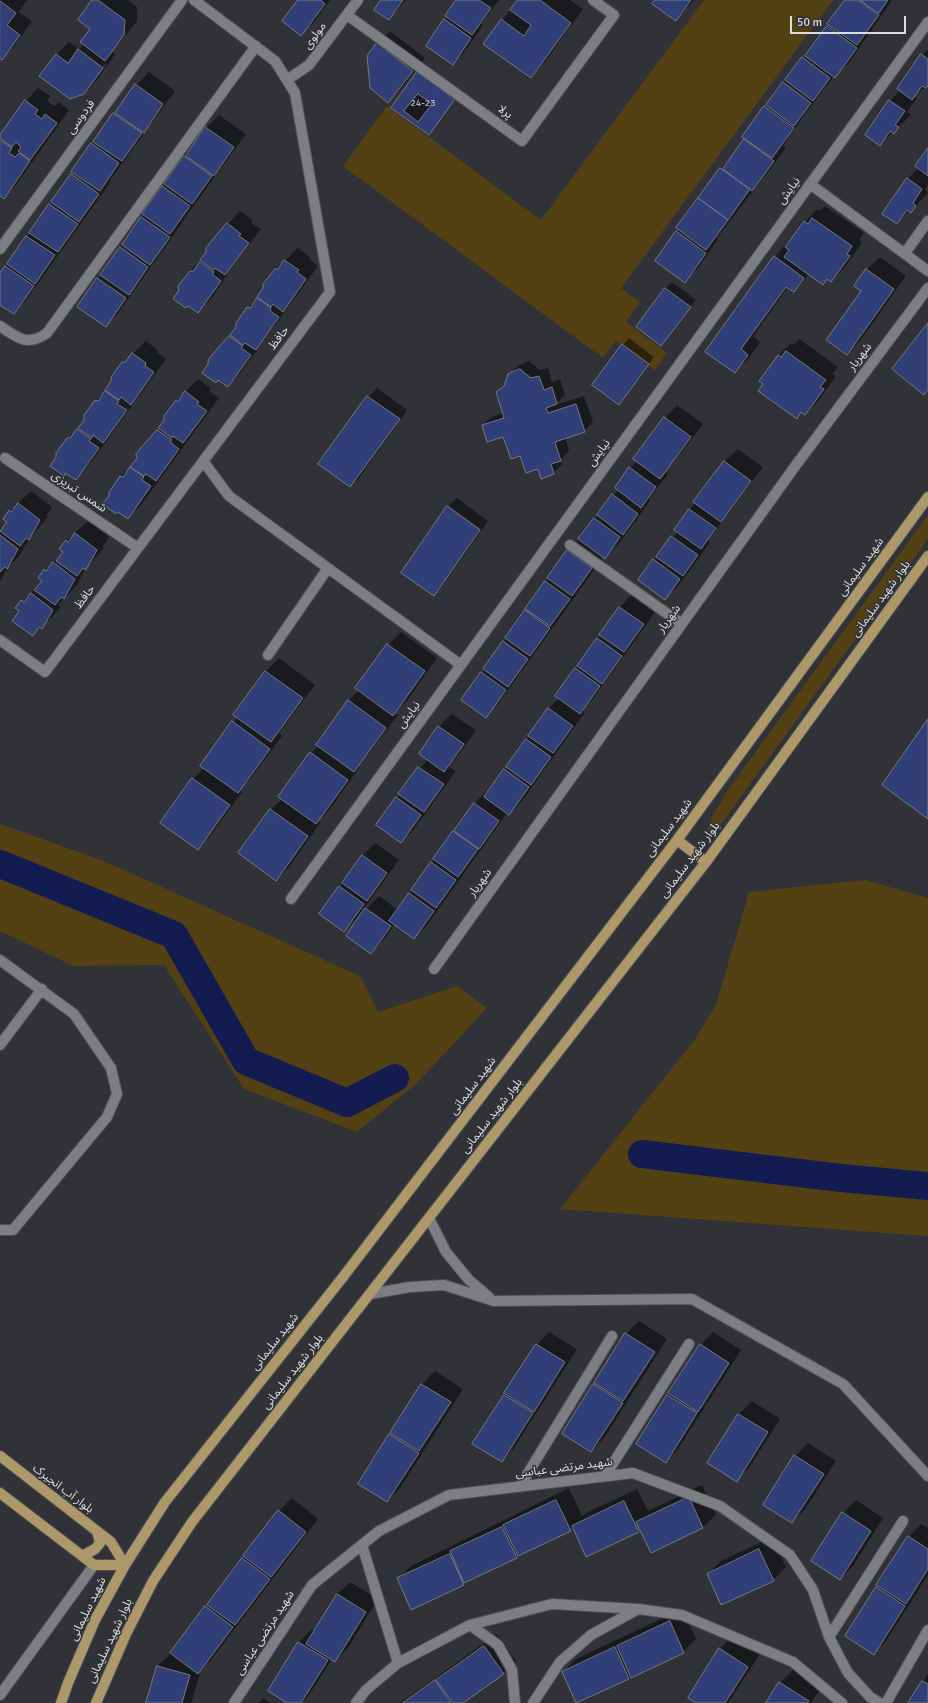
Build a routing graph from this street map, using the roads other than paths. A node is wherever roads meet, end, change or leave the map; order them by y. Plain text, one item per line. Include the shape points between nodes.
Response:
1 (182, 0) edge
2 (194, 0) edge
3 (358, 0) edge
4 (593, 0) edge
5 (347, 15) junction
6 (928, 22) edge
7 (256, 46) junction
8 (287, 80) junction
9 (810, 184) junction
10 (928, 221) edge
11 (0, 249) edge
12 (904, 253) junction
13 (928, 271) edge
14 (928, 288) edge
15 (0, 326) edge
16 (5, 458) dead end
17 (203, 461) junction
18 (928, 497) edge
19 (570, 545) dead end
20 (138, 548) junction
21 (928, 556) edge
22 (328, 568) junction
23 (682, 624) junction
24 (0, 640) edge
25 (268, 655) dead end
26 (461, 665) junction
27 (677, 840) junction
28 (706, 862) junction
29 (291, 899) dead end
30 (0, 960) edge
31 (434, 969) dead end
32 (42, 989) junction
33 (0, 1045) edge
34 (429, 1218) junction
35 (0, 1230) edge
36 (370, 1294) junction
37 (494, 1301) junction
38 (612, 1336) dead end
39 (689, 1344) dead end
40 (0, 1456) edge
41 (605, 1476) junction
42 (928, 1476) edge
43 (520, 1486) junction
44 (0, 1493) edge
45 (902, 1521) dead end
46 (97, 1531) junction
47 (362, 1544) junction
48 (82, 1556) junction
49 (94, 1565) junction
50 (125, 1565) junction
51 (638, 1609) junction
52 (470, 1625) junction
53 (928, 1630) edge
54 (828, 1637) junction
55 (398, 1663) junction
56 (0, 1695) edge
57 (61, 1703) edge
58 (96, 1703) edge
59 (234, 1703) edge
60 (356, 1703) edge
61 (515, 1703) edge
62 (533, 1703) edge
63 (842, 1703) edge
64 (880, 1703) edge
65 (886, 1703) edge

1 - 11 street, فردوسی
2 - 7 street, حافظ
3 - 5 street, مولوی
4 - 5 street, پرلا via 614,15 522,140
5 - 8 street, مولوی via 309,65
6 - 9 street, نیایش
7 - 8 street, حافظ via 275,61
7 - 15 street via 47,333 34,341 26,341
8 - 17 street, حافظ via 295,93 330,292
9 - 12 street
9 - 26 street, نیایش
10 - 12 street
12 - 13 street
14 - 23 street, شهریار
16 - 20 street, شمس تبریزی
17 - 20 street, حافظ
17 - 22 street via 229,496
18 - 27 main road, شهید سلیمانی
19 - 23 street
20 - 24 street, حافظ via 45,672
21 - 28 main road, بلوار شهید سلیمانی
22 - 25 street
22 - 26 street
23 - 31 street, شهریار
26 - 29 street, نیایش
27 - 28 main road
27 - 50 main road, شهید سلیمانی via 348,1270 165,1502
28 - 34 main road, بلوار شهید سلیمانی
30 - 32 street
32 - 33 street
32 - 35 street via 74,1014 111,1068 117,1094 107,1117 13,1230
34 - 36 main road, بلوار شهید سلیمانی
34 - 37 street via 446,1252 469,1280
36 - 37 street via 410,1287 444,1285
36 - 58 main road, بلوار شهید سلیمانی via 192,1522 153,1581 126,1634
37 - 42 street via 692,1299 843,1384
38 - 43 street
39 - 41 street
40 - 46 main road, بلوار آب انجیرک
41 - 43 street, شهید مرتضی عباسی
41 - 54 street, شهید مرتضی عباسی via 632,1473 720,1506 790,1555 813,1590
43 - 47 street, شهید مرتضی عباسی via 449,1495 379,1531
44 - 48 main road
45 - 54 street
46 - 48 main road via 100,1543
46 - 50 main road, بلوار آب انجیرک via 111,1542
47 - 55 street
47 - 59 street, شهید مرتضی عباسی via 312,1585
48 - 49 main road
49 - 50 main road
49 - 56 street
50 - 57 main road, شهید سلیمانی via 95,1620
51 - 52 street via 552,1604
51 - 62 street via 591,1635 560,1662
51 - 63 street via 682,1615 793,1662
52 - 55 street
52 - 61 street via 498,1644 512,1670
53 - 65 street
54 - 64 street, شهید مرتضی عباسی via 848,1673 870,1697
55 - 60 street via 366,1690

